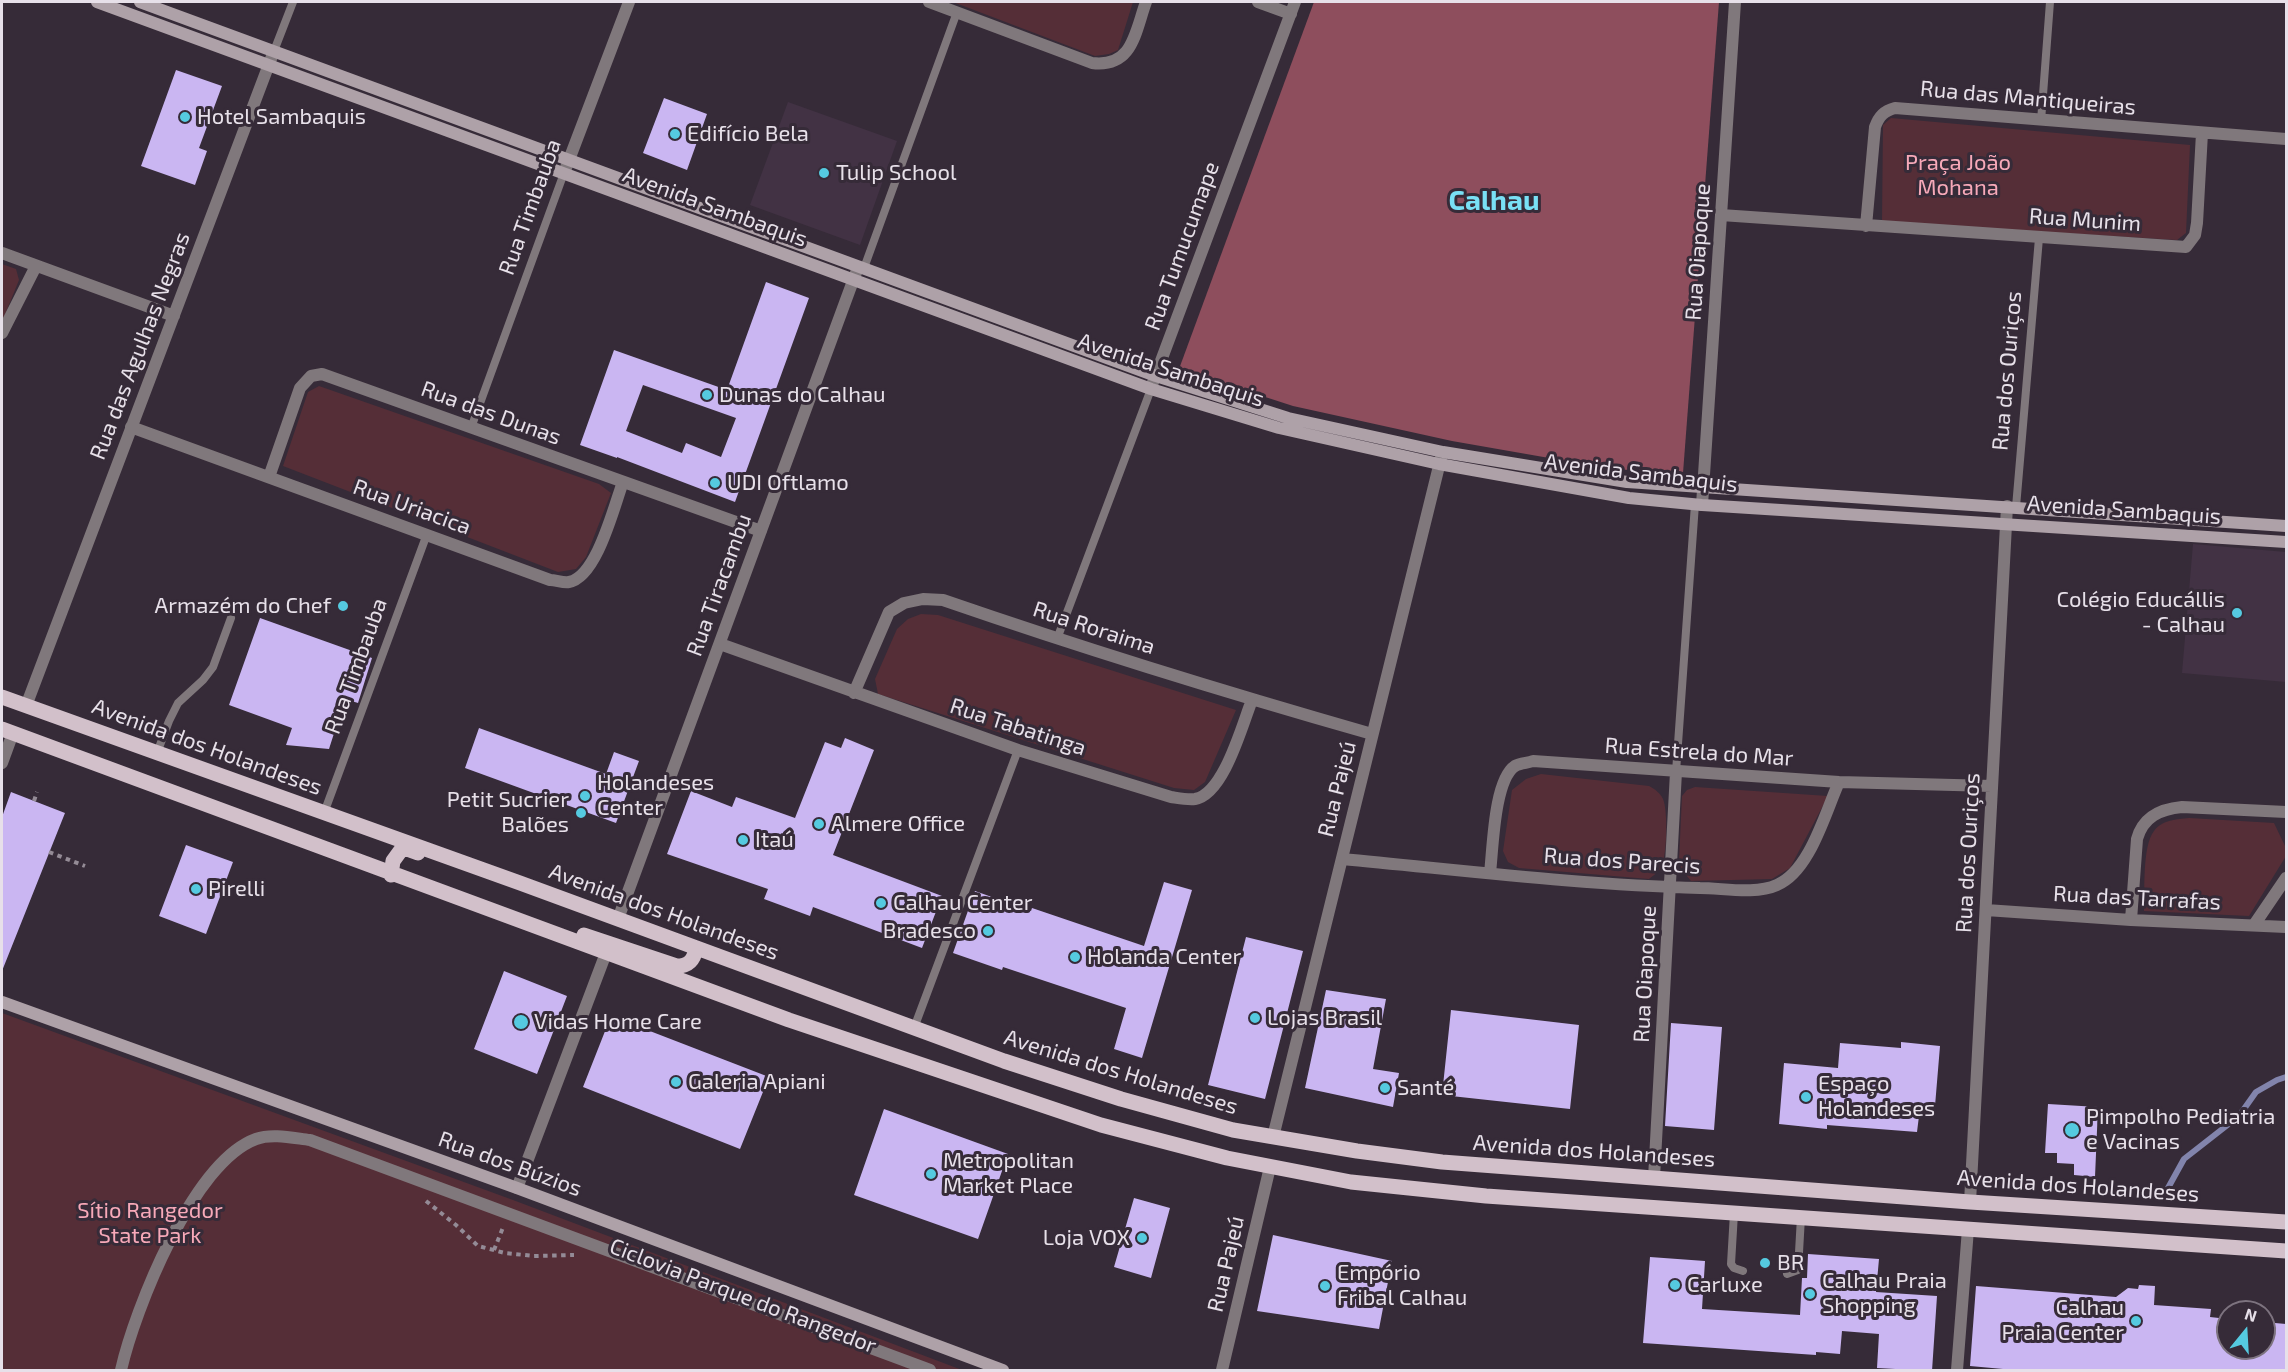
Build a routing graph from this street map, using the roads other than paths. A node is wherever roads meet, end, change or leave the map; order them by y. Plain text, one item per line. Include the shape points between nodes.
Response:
1 (97, 2) edge
2 (140, 2) edge
3 (293, 2) edge
4 (629, 2) edge
5 (929, 2) edge
6 (1146, 2) edge
7 (1258, 2) edge
8 (1295, 2) edge
9 (1735, 2) edge
10 (2050, 2) edge
11 (957, 12) junction
12 (1291, 14) junction
13 (274, 51) junction
14 (269, 65) junction
15 (2041, 121) junction
16 (2202, 133) junction
17 (2286, 139) edge
18 (570, 159) junction
19 (564, 173) junction
20 (1721, 215) junction
21 (1866, 226) junction
22 (2039, 238) junction
23 (2, 253) edge
24 (36, 266) junction
25 (861, 267) junction
26 (854, 280) junction
27 (174, 316) junction
28 (2, 333) edge
29 (1156, 375) junction
30 (1150, 389) junction
31 (131, 427) junction
32 (471, 428) junction
33 (1443, 452) junction
34 (1439, 464) junction
35 (269, 477) junction
36 (624, 482) junction
37 (1703, 488) junction
38 (1699, 504) junction
39 (2012, 507) junction
40 (2006, 523) junction
41 (2286, 526) edge
42 (761, 531) junction
43 (427, 534) junction
44 (2286, 542) edge
45 (231, 618) dead end
46 (1058, 639) junction
47 (720, 644) junction
48 (854, 693) junction
49 (2, 697) edge
50 (1252, 700) junction
51 (26, 705) junction
52 (7, 731) edge
53 (1372, 734) junction
54 (1018, 750) junction
55 (157, 753) junction
56 (2, 763) edge
57 (1676, 772) junction
58 (1839, 782) junction
59 (1992, 786) junction
60 (324, 813) junction
61 (2286, 813) edge
62 (1342, 859) junction
63 (1490, 873) junction
64 (392, 874) junction
65 (2286, 878) edge
66 (520, 884) junction
67 (1670, 887) junction
68 (1986, 910) junction
69 (618, 919) junction
70 (2131, 920) junction
71 (2254, 925) junction
72 (2286, 927) edge
73 (541, 929) junction
74 (696, 948) junction
75 (606, 953) junction
76 (2, 1002) edge
77 (914, 1028) junction
78 (1273, 1137) junction
79 (1270, 1167) junction
80 (1654, 1178) junction
81 (517, 1188) junction
82 (1970, 1202) junction
83 (1734, 1213) junction
84 (1801, 1218) junction
85 (2286, 1222) edge
86 (1968, 1229) junction
87 (2286, 1251) edge
88 (1743, 1271) dead end
89 (1787, 1274) dead end
90 (121, 1371) edge
91 (930, 1371) edge
92 (1003, 1371) edge
93 (1222, 1371) edge
94 (1957, 1371) edge

1 - 14 main road, Avenida Sambaquis
2 - 13 main road, Avenida Sambaquis
3 - 13 lane, Rua das Agulhas Negras
4 - 18 street, Rua Timbauba
5 - 11 street
6 - 11 street via 1127,54 1104,64 1092,63
7 - 12 street
8 - 12 street, Rua Tumucumape
9 - 20 street, Rua Oiapoque
10 - 15 lane
11 - 25 lane, Rua Tiracambu
12 - 29 street, Rua Tumucumape
13 - 14 street, Rua das Agulhas Negras
13 - 18 main road, Avenida Sambaquis
14 - 19 main road, Avenida Sambaquis
14 - 27 street, Rua das Agulhas Negras
15 - 16 street, Rua das Mantiqueiras
15 - 21 street, Rua das Mantiqueiras via 1895,108 1886,111 1875,127
16 - 17 street, Rua das Mantiqueiras
16 - 22 street, Rua Munim via 2197,223 2195,235 2186,246
18 - 19 street, Rua Timbauba
18 - 25 main road, Avenida Sambaquis
19 - 26 main road, Avenida Sambaquis
19 - 32 lane, Rua Timbauba
20 - 21 street, Rua Munim
20 - 37 street, Rua Oiapoque
21 - 22 street, Rua Munim
22 - 39 lane, Rua dos Ouriços
23 - 24 street
24 - 27 street
24 - 28 street
25 - 26 street, Rua Tiracambu
25 - 29 main road, Avenida Sambaquis
26 - 30 main road, Avenida Sambaquis
26 - 42 street, Rua Tiracambu
27 - 31 street, Rua das Agulhas Negras
29 - 30 street, Rua Tumucumape
29 - 33 main road, Avenida Sambaquis via 1288,418
30 - 34 main road, Avenida Sambaquis via 1280,428
30 - 46 lane, Rua Tumucumape
31 - 35 street, Rua Uriacica
31 - 51 street, Rua das Agulhas Negras
32 - 35 street, Rua das Dunas via 322,375 312,376 300,388
32 - 36 street, Rua das Dunas
33 - 34 street, Rua Pajeú
33 - 37 main road, Avenida Sambaquis via 1627,482
34 - 38 main road, Avenida Sambaquis via 1629,498
34 - 53 street, Rua Pajeú
35 - 43 street, Rua Uriacica
36 - 42 street, Rua das Dunas
36 - 43 street, Rua Uriacica via 594,561 580,578 568,582 550,580
37 - 38 street, Rua Oiapoque
37 - 39 main road, Avenida Sambaquis
38 - 40 main road, Avenida Sambaquis
38 - 57 lane
39 - 40 street, Rua dos Ouriços
39 - 41 main road, Avenida Sambaquis
40 - 44 main road, Avenida Sambaquis
40 - 59 street, Rua dos Ouriços
42 - 47 street, Rua Tiracambu
43 - 60 lane, Rua Timbauba
45 - 55 lane via 213,667 178,703
46 - 48 street, Rua Roraima via 943,600 904,603 889,612
46 - 50 street, Rua Roraima
47 - 48 street, Rua Tabatinga
47 - 69 street, Rua Tiracambu
48 - 54 street, Rua Tabatinga
49 - 51 main road, Avenida dos Holandeses
50 - 53 street, Rua Roraima
50 - 54 street, Rua Tabatinga via 1223,772 1216,784 1195,799 1171,797
51 - 55 main road, Avenida dos Holandeses
52 - 56 street
52 - 64 main road
53 - 62 street, Rua Pajeú
54 - 77 lane
55 - 60 main road, Avenida dos Holandeses
57 - 58 street, Rua Estrela do Mar
57 - 63 street, Rua Estrela do Mar via 1533,761 1515,766 1505,777 1499,797
57 - 67 street, Rua Oiapoque
58 - 59 street, Rua Estrela do Mar
58 - 67 street, Rua dos Parecis via 1806,859 1792,876 1776,886
59 - 68 street, Rua dos Ouriços
60 - 66 main road, Avenida dos Holandeses
61 - 70 street via 2182,807 2155,813 2140,828 2137,839
62 - 63 street, Rua dos Parecis
62 - 78 street, Rua Pajeú
63 - 67 street, Rua dos Parecis
64 - 66 main road via 397,855 407,849 493,882
64 - 73 main road
65 - 71 street
66 - 69 main road, Avenida dos Holandeses
67 - 80 street, Rua Oiapoque
68 - 70 street, Rua das Tarrafas
68 - 82 street, Rua dos Ouriços
69 - 74 main road, Avenida dos Holandeses
70 - 71 street, Rua das Tarrafas
71 - 72 street, Rua das Tarrafas
73 - 74 main road via 564,928 677,966 691,962
73 - 75 main road
74 - 77 main road, Avenida dos Holandeses
75 - 79 main road via 1027,1102 1101,1125
75 - 81 street
76 - 81 main road, Rua dos Búzios
77 - 78 main road, Avenida dos Holandeses via 1121,1099
78 - 80 main road, Avenida dos Holandeses via 1442,1162
79 - 83 main road via 1351,1182 1478,1195
79 - 93 street, Rua Pajeú
80 - 82 main road, Avenida dos Holandeses
81 - 92 main road, Rua dos Búzios
82 - 85 main road, Avenida dos Holandeses
83 - 84 main road
83 - 88 lane via 1731,1264
84 - 86 main road
84 - 89 lane via 1798,1270
86 - 87 main road
86 - 94 street
90 - 91 street via 153,1276 196,1197 231,1154 256,1139 281,1136 310,1140

